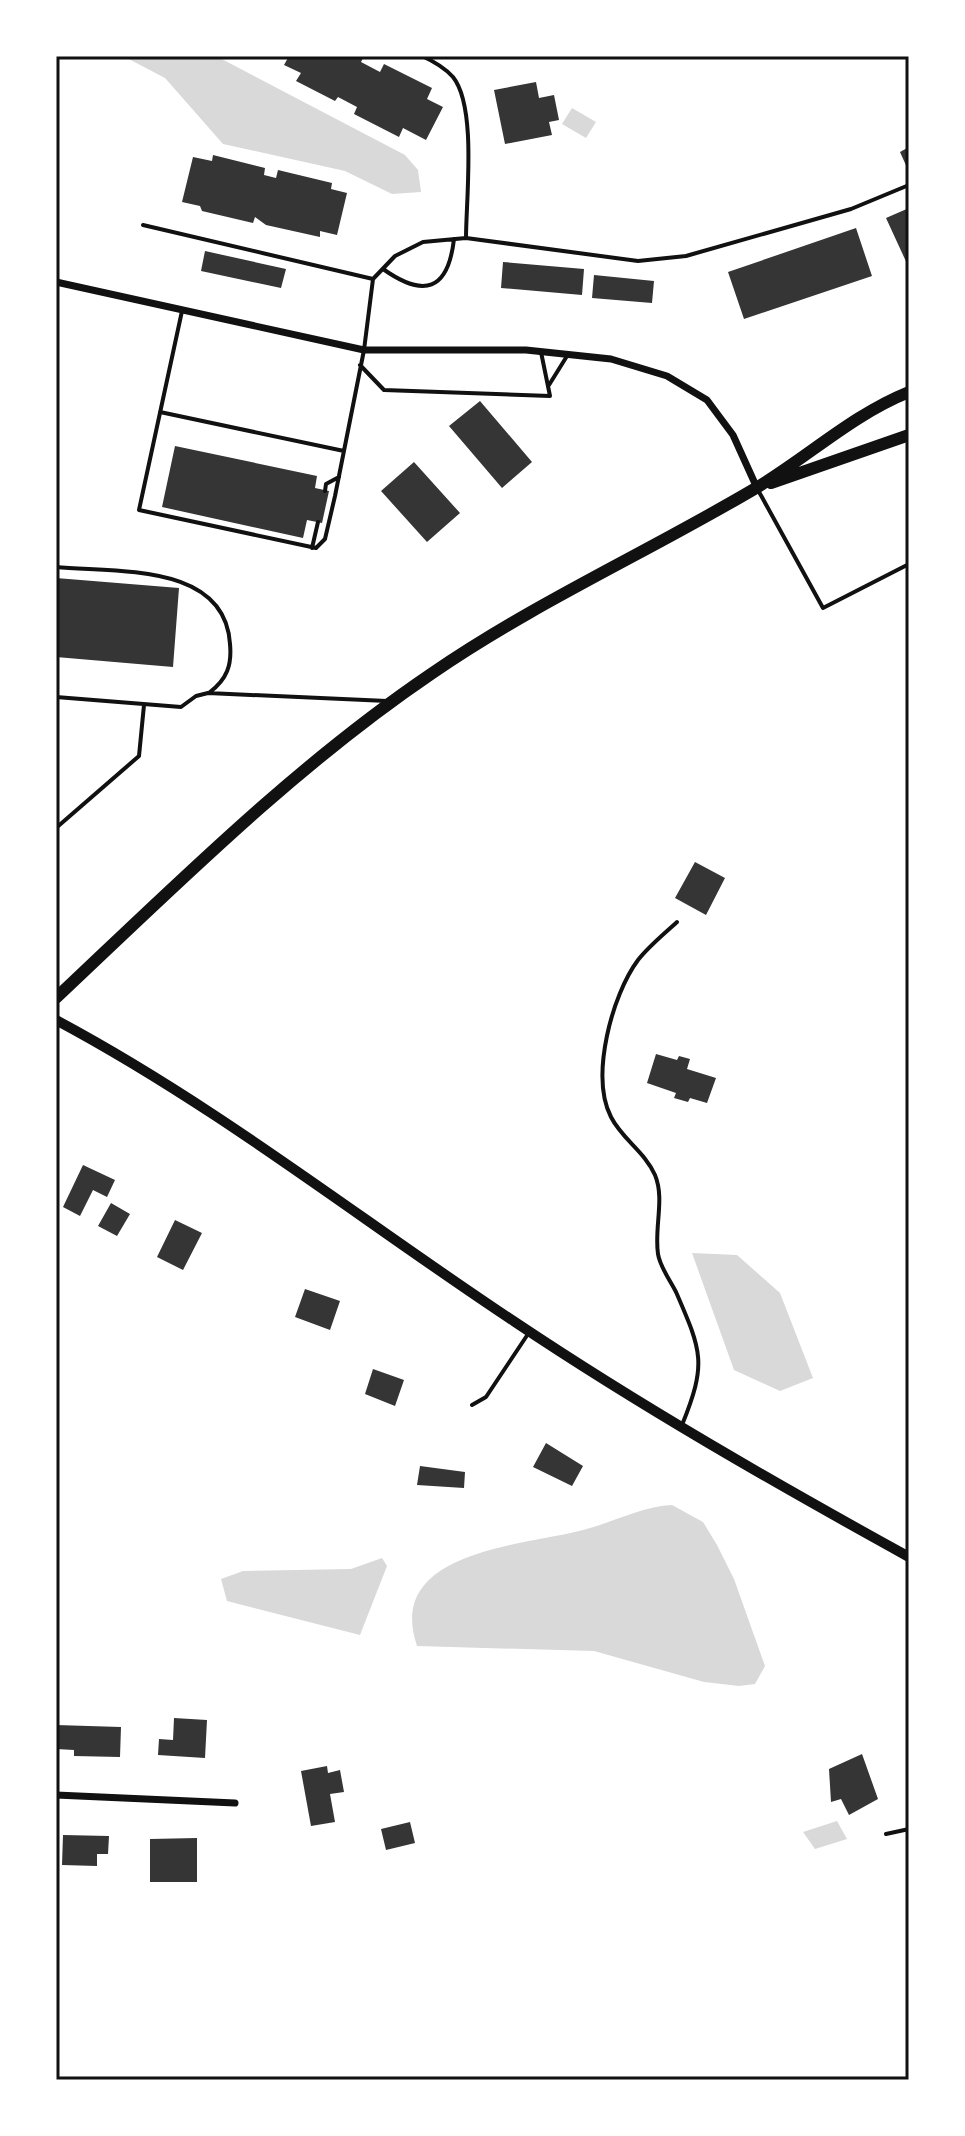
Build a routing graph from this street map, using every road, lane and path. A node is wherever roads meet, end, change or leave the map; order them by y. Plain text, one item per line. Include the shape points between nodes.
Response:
1 (422, 56) edge
2 (909, 185) edge
3 (143, 225) dead end
4 (466, 238) junction
5 (454, 239) junction
6 (383, 269) junction
7 (373, 279) junction
8 (56, 282) edge
9 (182, 311) junction
10 (364, 350) junction
11 (541, 351) junction
12 (568, 354) junction
13 (360, 365) junction
14 (549, 385) junction
15 (909, 392) edge
16 (160, 412) junction
17 (909, 435) edge
18 (344, 451) junction
19 (339, 477) junction
20 (757, 488) junction
21 (325, 491) dead end
22 (318, 522) dead end
23 (312, 548) junction
24 (909, 564) edge
25 (56, 567) edge
26 (208, 693) junction
27 (56, 697) edge
28 (394, 701) junction
29 (144, 704) junction
30 (56, 828) edge
31 (677, 922) dead end
32 (56, 998) edge
33 (56, 1020) edge
34 (530, 1332) junction
35 (472, 1405) dead end
36 (681, 1427) junction
37 (909, 1557) edge
38 (56, 1795) edge
39 (235, 1803) dead end
40 (909, 1829) edge
41 (886, 1834) dead end

1 - 4 lane via 454,79 461,95
2 - 4 lane via 851,209 686,256 638,261
3 - 7 lane
4 - 5 lane
5 - 6 lane via 423,242 395,256
5 - 6 lane via 447,274 435,284 404,283
6 - 7 lane
7 - 10 lane
8 - 9 street
9 - 10 street
9 - 16 lane
10 - 11 street
10 - 13 lane
11 - 12 street
11 - 14 lane
12 - 14 lane
12 - 20 street via 611,359 667,376 707,400 733,435
13 - 14 lane via 384,390 550,396
13 - 18 lane
15 - 20 main road via 876,406
16 - 18 lane
16 - 23 lane via 139,510
17 - 20 main road
18 - 19 lane
19 - 21 lane via 326,484
19 - 23 lane via 325,539
20 - 24 lane via 823,608
20 - 28 main road via 499,630
22 - 23 lane
25 - 26 lane via 189,583 207,593 229,629 230,666
26 - 28 lane
26 - 29 lane via 181,707
27 - 29 lane
28 - 32 main road via 245,820
29 - 30 lane via 139,756
31 - 36 lane via 637,961 621,995 605,1037 604,1089 611,1117 645,1156 659,1185 659,1259 697,1341 699,1377
33 - 34 main road via 205,1107
34 - 35 lane via 493,1388
34 - 36 main road
36 - 37 main road
38 - 39 street
40 - 41 lane

